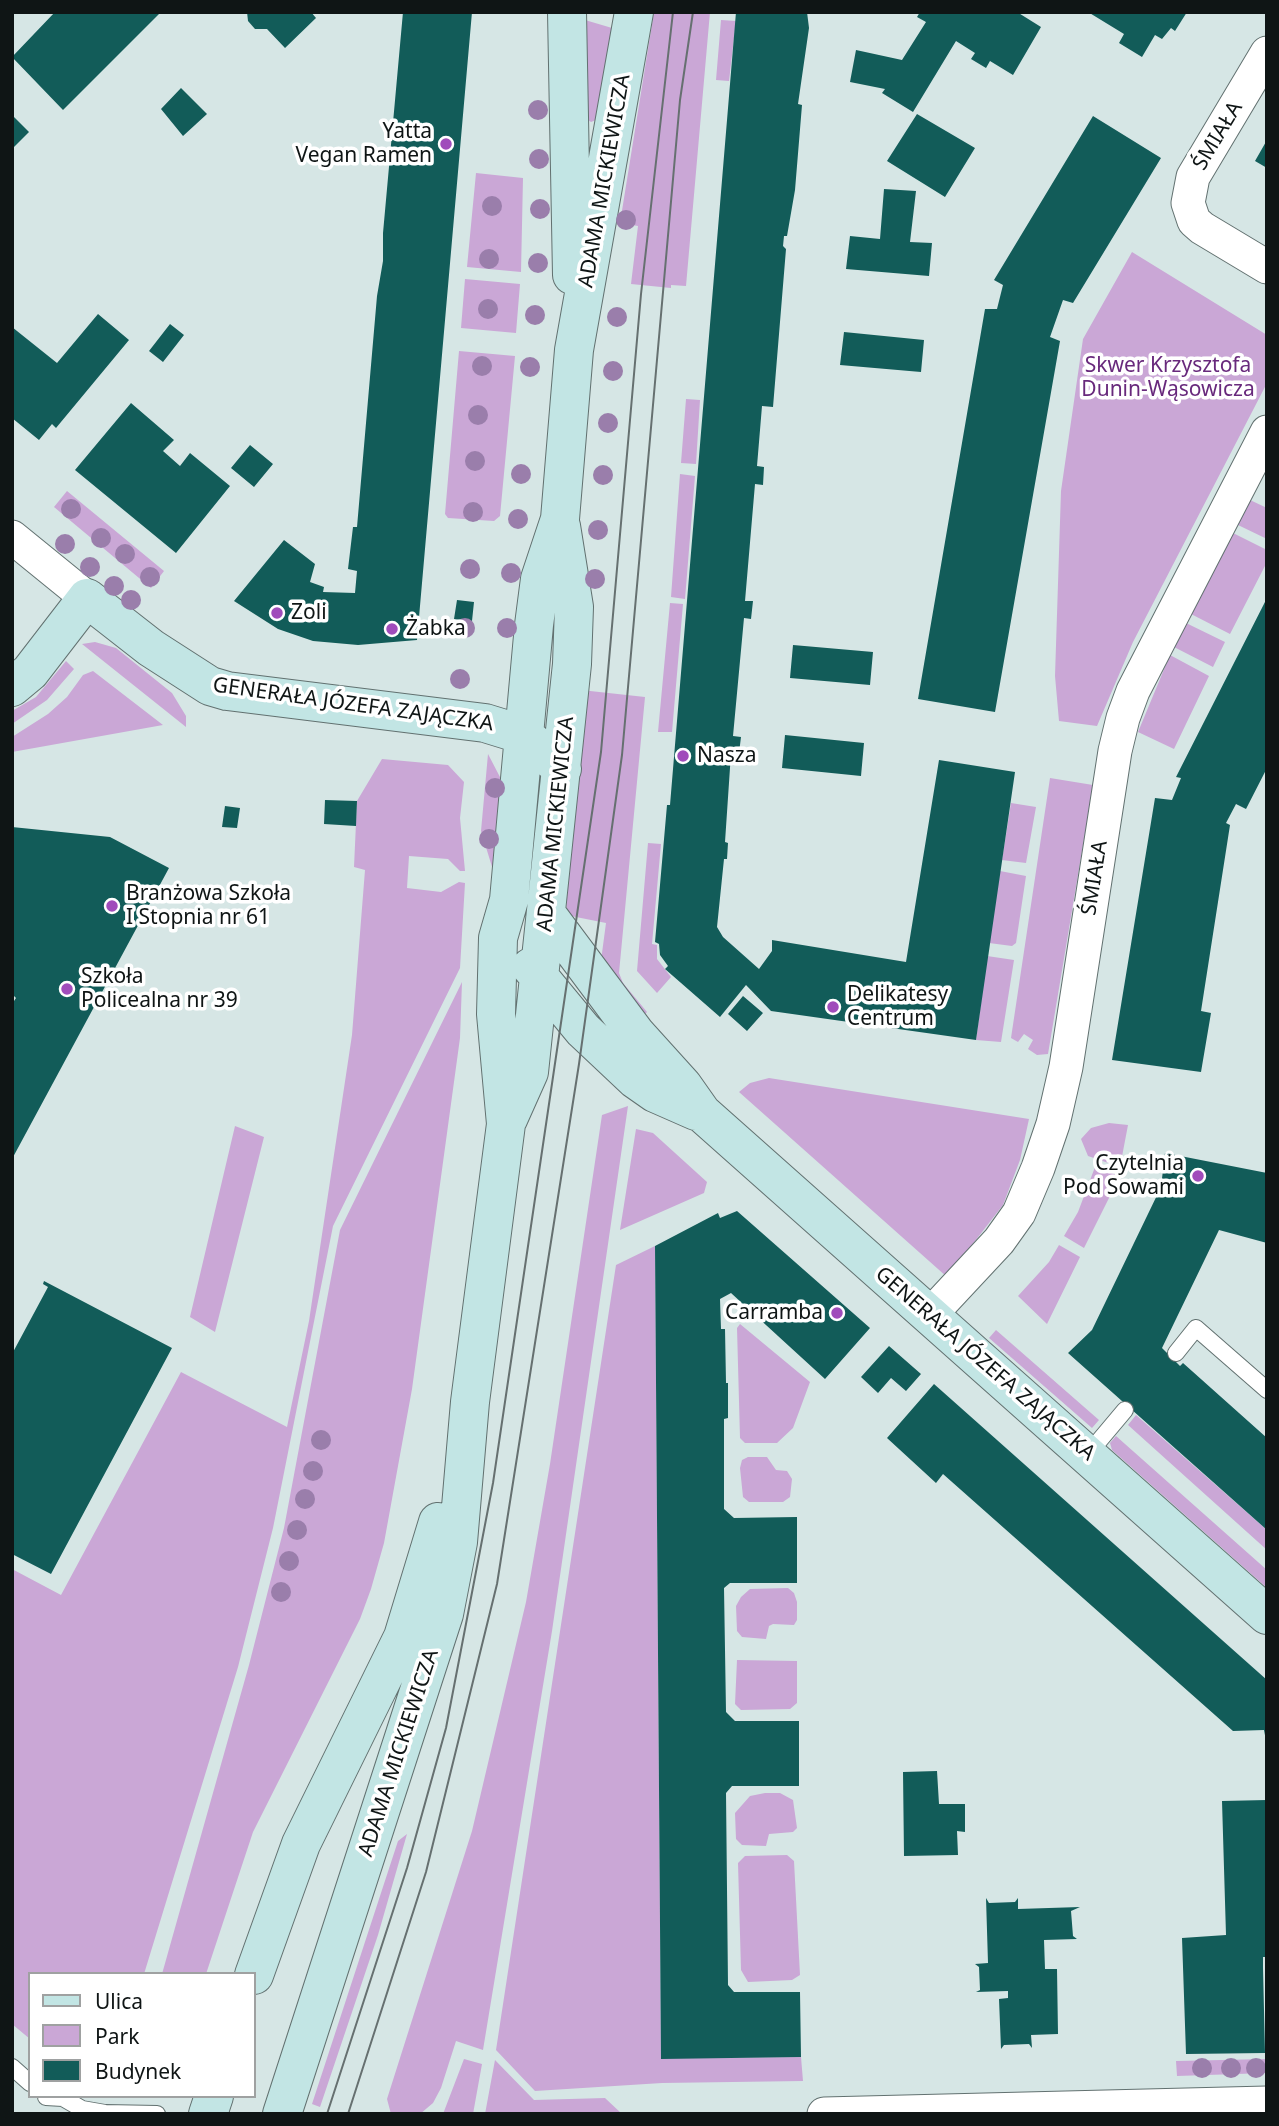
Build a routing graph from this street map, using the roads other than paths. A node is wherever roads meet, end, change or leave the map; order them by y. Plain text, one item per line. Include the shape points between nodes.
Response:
1 (567, 12) edge
2 (634, 12) edge
3 (1267, 53) edge
4 (1267, 267) edge
5 (574, 350) junction
6 (1267, 432) edge
7 (560, 519) junction
8 (12, 537) edge
9 (87, 598) junction
10 (12, 687) edge
11 (524, 735) junction
12 (562, 769) junction
13 (509, 900) junction
14 (548, 916) junction
15 (540, 979) junction
16 (702, 1113) junction
17 (506, 1124) junction
18 (929, 1316) junction
19 (1176, 1353) dead end
20 (1267, 1390) edge
21 (470, 1402) junction
22 (1125, 1410) dead end
23 (1088, 1454) junction
24 (1267, 1615) edge
25 (255, 1972) edge
26 (12, 2067) edge
27 (28, 2081) edge
28 (46, 2098) edge
29 (63, 2098) edge
30 (1267, 2103) edge
31 (285, 2105) edge
32 (137, 2113) edge
33 (56, 2114) edge
34 (157, 2114) edge
35 (824, 2114) edge

1 - 5 main road, ADAMA MICKIEWICZA
2 - 5 main road, ADAMA MICKIEWICZA
3 - 4 street, ŚMIAŁA via 1194,177 1188,203 1194,221 1202,228
5 - 7 main road, ADAMA MICKIEWICZA
6 - 18 street, ŚMIAŁA via 1133,691 1124,718 1059,1099 1038,1168 1019,1213 999,1241
7 - 11 main road, ADAMA MICKIEWICZA via 540,579
7 - 12 main road, ADAMA MICKIEWICZA via 575,632
8 - 9 street, GENERAŁA JÓZEFA ZAJĄCZKA
9 - 10 main road via 30,672
9 - 11 main road, GENERAŁA JÓZEFA ZAJĄCZKA via 210,686 485,723
11 - 12 main road, GENERAŁA JÓZEFA ZAJĄCZKA
11 - 13 main road, ADAMA MICKIEWICZA
12 - 14 main road, ADAMA MICKIEWICZA
13 - 15 main road, GENERAŁA JÓZEFA ZAJĄCZKA via 518,946
13 - 17 main road, ADAMA MICKIEWICZA via 498,938 496,1014
14 - 15 main road, ADAMA MICKIEWICZA
14 - 16 main road, GENERAŁA JÓZEFA ZAJĄCZKA
15 - 16 main road, GENERAŁA JÓZEFA ZAJĄCZKA via 635,1079
15 - 17 main road, ADAMA MICKIEWICZA via 529,1072
16 - 18 main road, GENERAŁA JÓZEFA ZAJĄCZKA
17 - 21 main road, ADAMA MICKIEWICZA
18 - 23 main road, GENERAŁA JÓZEFA ZAJĄCZKA
19 - 20 lane via 1196,1328
21 - 25 main road, ADAMA MICKIEWICZA via 403,1637 301,1844
21 - 31 main road, ADAMA MICKIEWICZA via 458,1542 444,1614
22 - 23 lane
23 - 24 main road, GENERAŁA JÓZEFA ZAJĄCZKA
26 - 27 lane
28 - 33 lane
29 - 32 lane via 82,2109
30 - 35 street
32 - 34 lane

